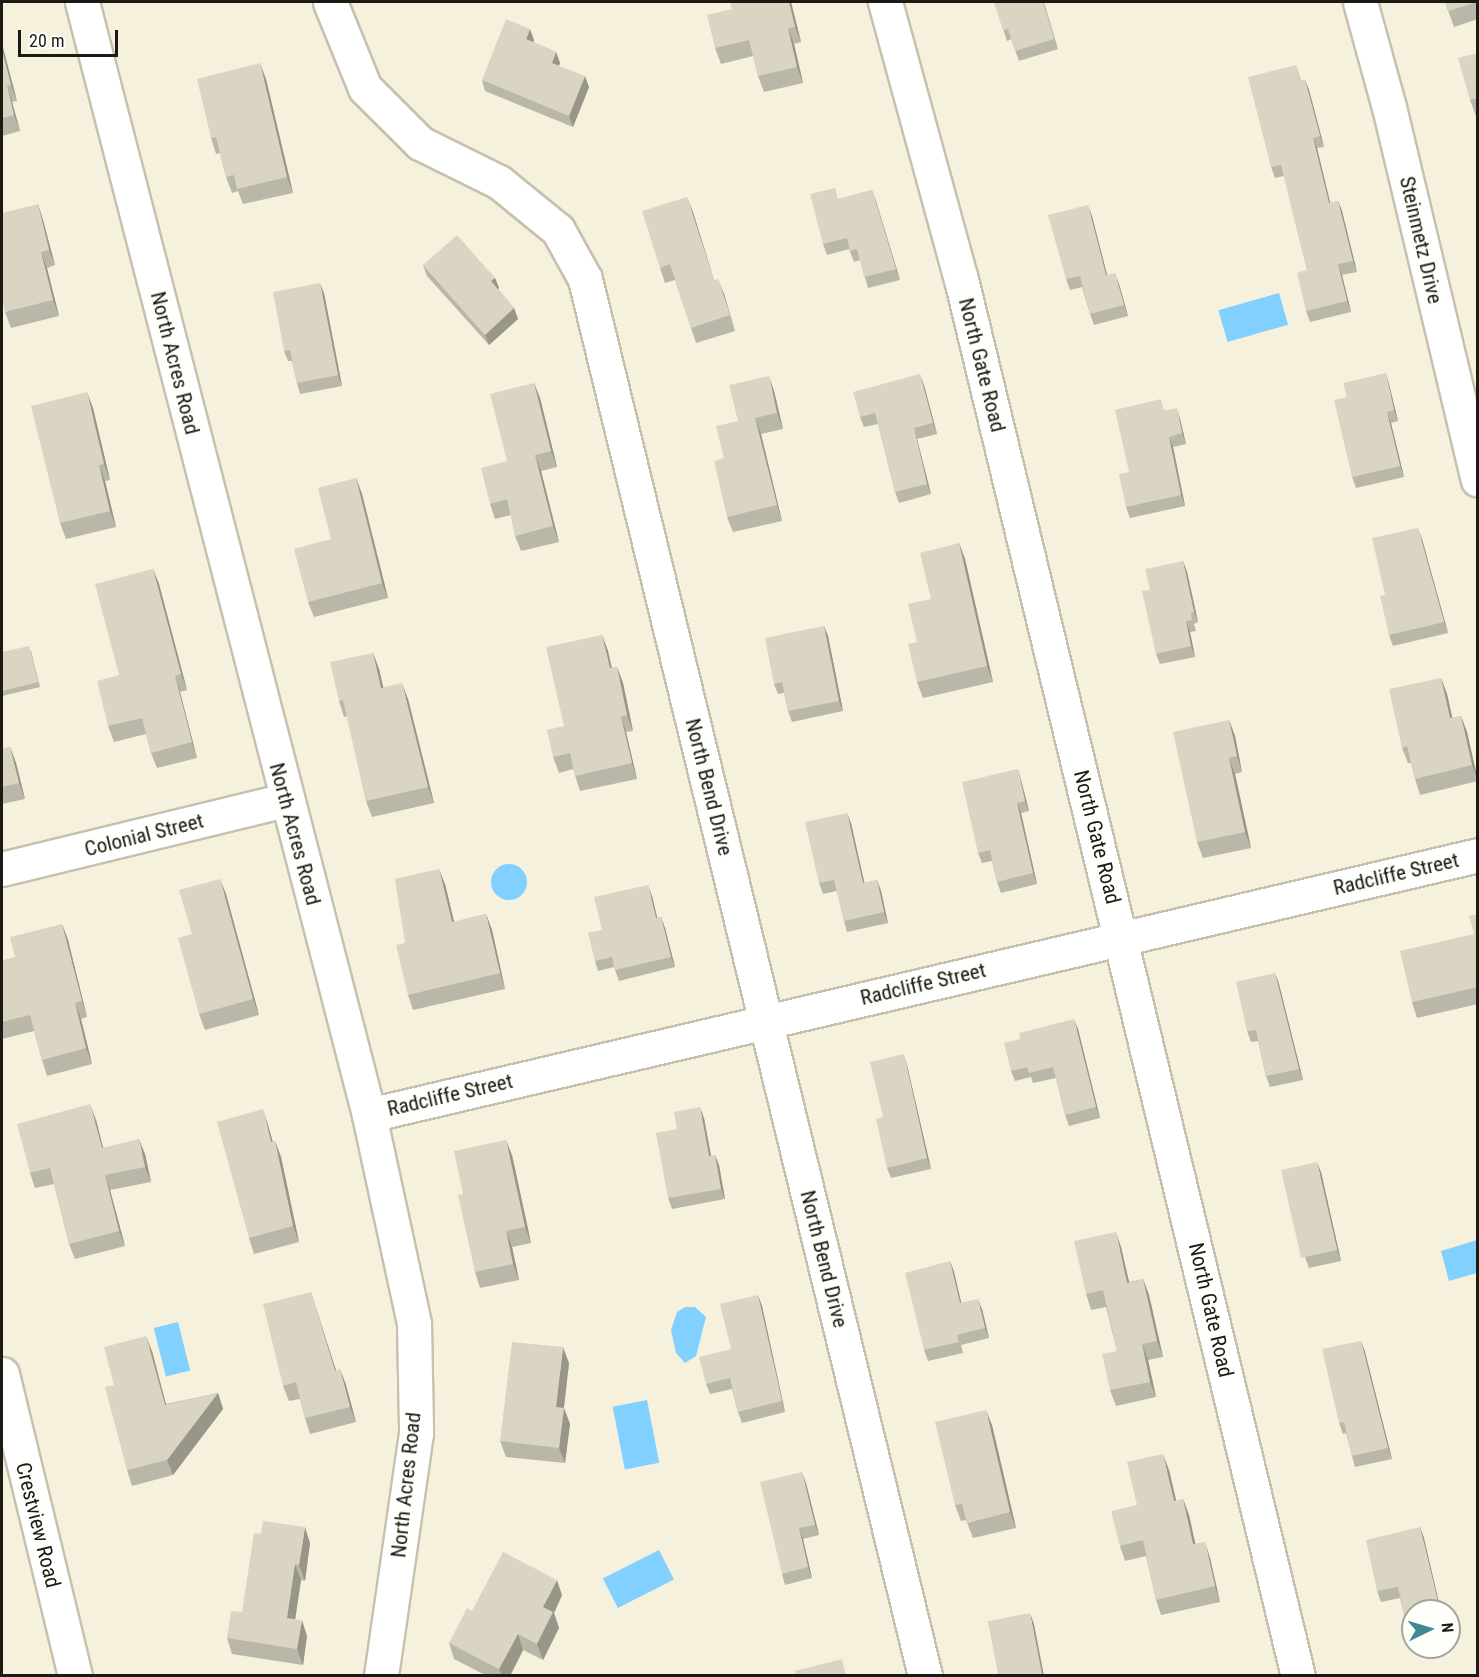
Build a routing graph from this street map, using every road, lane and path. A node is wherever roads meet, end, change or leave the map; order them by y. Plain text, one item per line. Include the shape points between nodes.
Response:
1 (82, 2) edge
2 (330, 2) edge
3 (885, 2) edge
4 (1360, 2) edge
5 (1478, 480) edge
6 (286, 800) junction
7 (1478, 855) edge
8 (2, 869) edge
9 (1122, 938) junction
10 (766, 1020) junction
11 (369, 1115) junction
12 (2, 1374) edge
13 (75, 1676) edge
14 (381, 1676) edge
15 (925, 1676) edge
16 (1298, 1676) edge

1 - 6 street, North Acres Road
2 - 10 street, North Bend Drive via 365,88 420,144 499,182 558,230 585,279
3 - 9 street, North Gate Road via 961,279
4 - 5 street, Steinmetz Drive
6 - 8 street, Colonial Street
6 - 11 street, North Acres Road
7 - 9 street, Radcliffe Street
9 - 10 street, Radcliffe Street
9 - 16 street, North Gate Road
10 - 11 street, Radcliffe Street
10 - 15 street, North Bend Drive
11 - 14 street, North Acres Road via 414,1324 416,1433
12 - 13 street, Crestview Road

